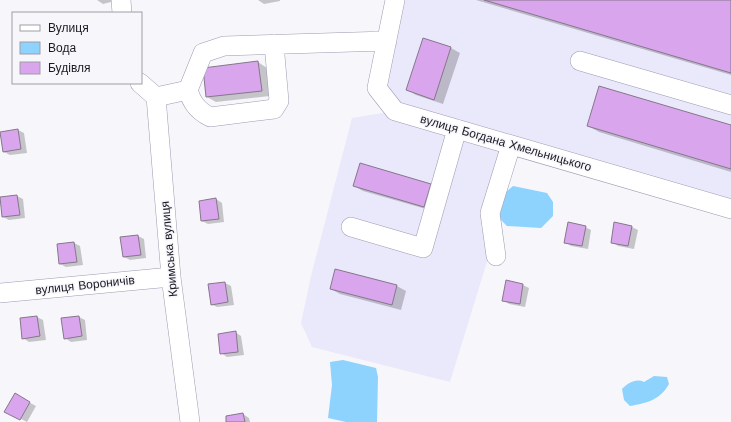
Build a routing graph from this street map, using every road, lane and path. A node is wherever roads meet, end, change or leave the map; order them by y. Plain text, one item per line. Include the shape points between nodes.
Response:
1 (121, 0) edge
2 (395, 0) edge
3 (122, 12) edge
4 (387, 41) junction
5 (274, 44) junction
6 (580, 61) dead end
7 (141, 84) edge
8 (188, 90) junction
9 (156, 97) junction
10 (731, 105) edge
11 (457, 129) junction
12 (511, 145) junction
13 (731, 209) edge
14 (351, 227) dead end
15 (496, 256) dead end
16 (171, 277) junction
17 (0, 293) edge
18 (190, 422) edge

1 - 3 street
2 - 4 street, вулиця Богдана Хмельницького
4 - 5 street
4 - 11 street, вулиця Богдана Хмельницького via 377,88 395,111
5 - 8 street via 224,46 203,53
5 - 8 street via 279,101 274,108 210,117 192,102
6 - 10 street
7 - 9 street
8 - 9 street
9 - 16 street, Кримська вулиця
11 - 12 street, вулиця Богдана Хмельницького
11 - 14 street via 423,248
12 - 13 street, вулиця Богдана Хмельницького
12 - 15 street via 490,213
16 - 17 street, вулиця Вороничів
16 - 18 street, Кримська вулиця

